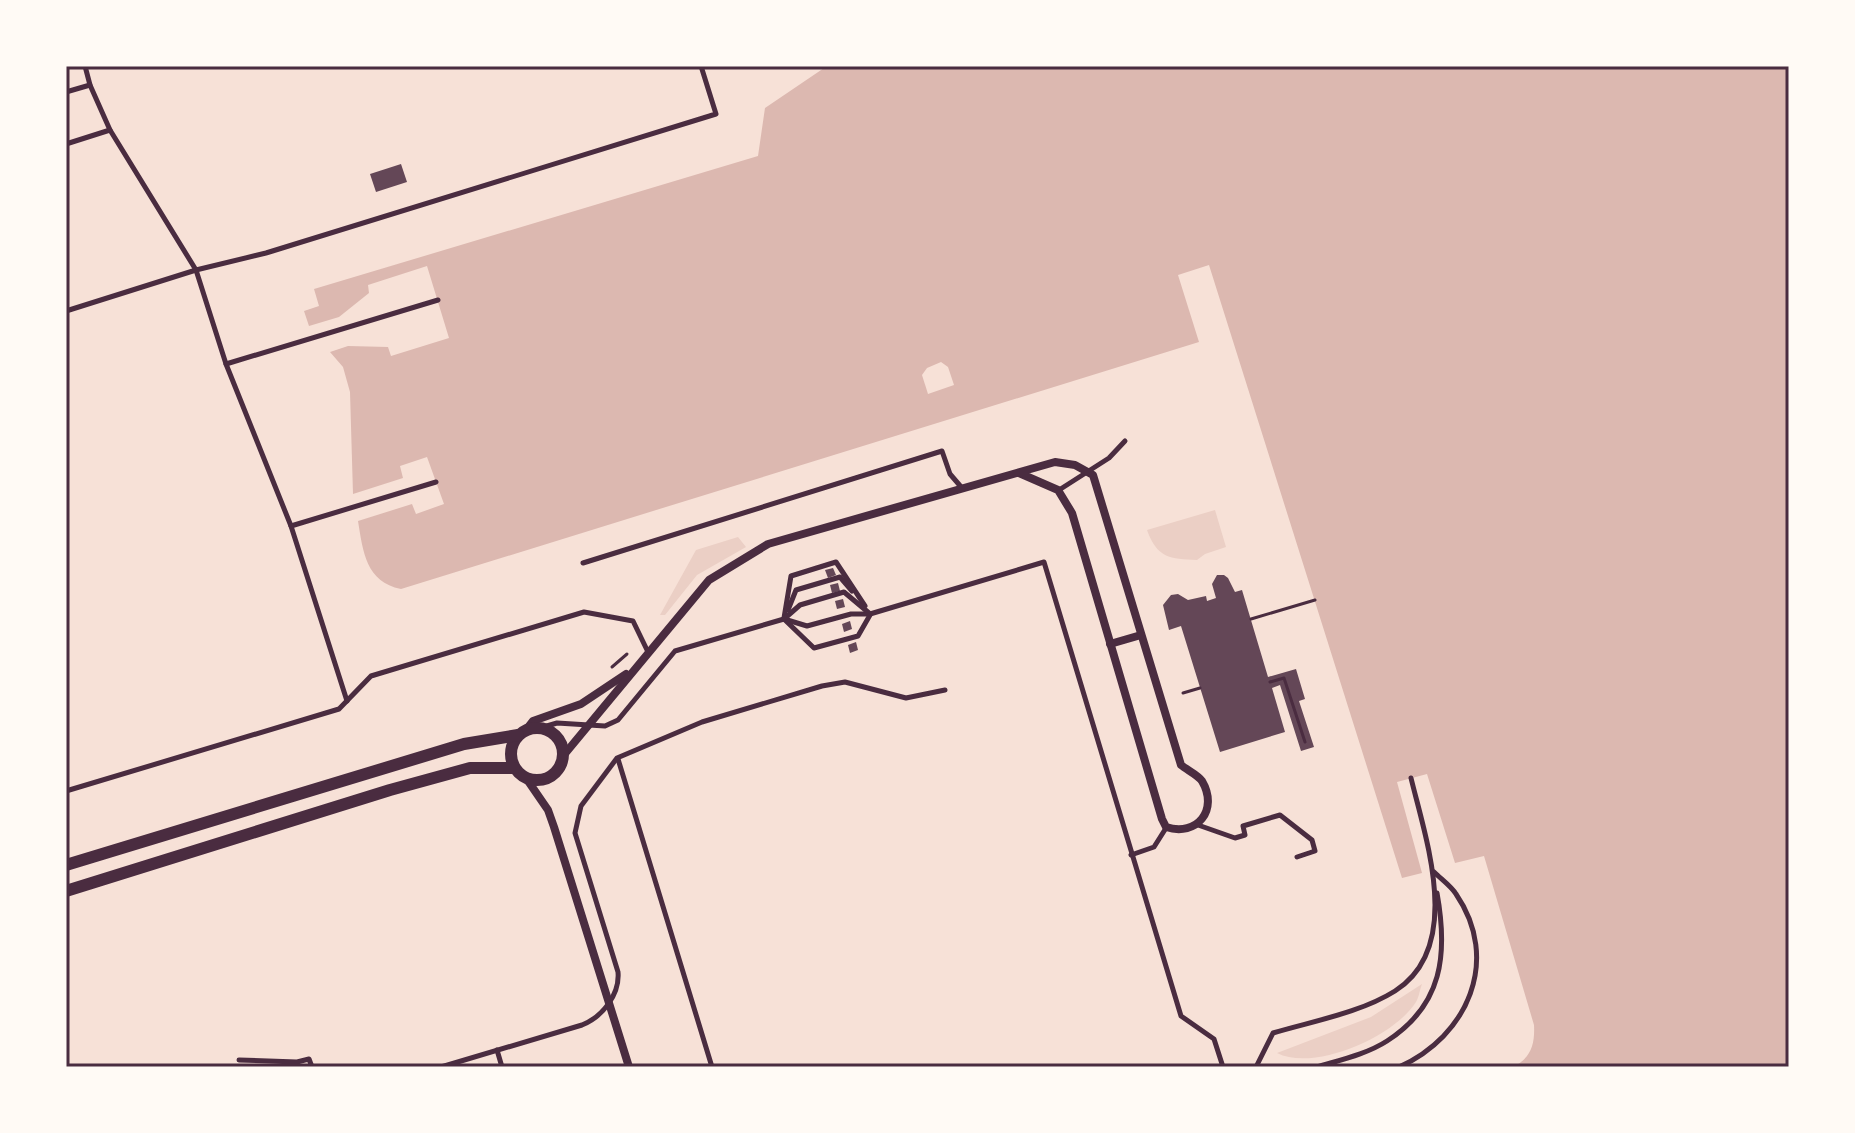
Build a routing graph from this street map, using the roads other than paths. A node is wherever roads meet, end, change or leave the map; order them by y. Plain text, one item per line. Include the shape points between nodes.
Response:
1 (85, 66) edge
2 (701, 66) edge
3 (90, 85) junction
4 (66, 92) edge
5 (110, 130) junction
6 (66, 144) edge
7 (196, 270) junction
8 (438, 300) dead end
9 (66, 311) edge
10 (226, 364) junction
11 (1125, 441) dead end
12 (1087, 472) junction
13 (1019, 473) junction
14 (436, 482) dead end
15 (962, 488) junction
16 (1058, 490) junction
17 (291, 526) junction
18 (583, 563) dead end
19 (870, 614) junction
20 (784, 619) junction
21 (1141, 635) junction
22 (1110, 644) junction
23 (648, 652) junction
24 (636, 667) junction
25 (945, 690) dead end
26 (347, 701) junction
27 (587, 725) junction
28 (528, 731) junction
29 (563, 756) junction
30 (617, 758) junction
31 (514, 768) junction
32 (526, 778) junction
33 (66, 791) edge
34 (1198, 825) junction
35 (1166, 827) junction
36 (1131, 855) junction
37 (1297, 857) dead end
38 (66, 865) edge
39 (1434, 872) junction
40 (66, 891) edge
41 (610, 1002) junction
42 (497, 1050) junction
43 (239, 1060) dead end
44 (312, 1067) edge
45 (441, 1067) edge
46 (502, 1067) edge
47 (629, 1067) edge
48 (712, 1067) edge
49 (1223, 1067) edge
50 (1256, 1067) edge
51 (1317, 1067) edge
52 (1399, 1067) edge

1 - 3 lane
2 - 7 lane via 716,114
3 - 4 lane
3 - 5 lane
5 - 6 lane
5 - 7 lane
7 - 9 lane
7 - 10 lane
8 - 10 lane
10 - 17 lane
11 - 12 lane
12 - 13 street via 1055,462
12 - 16 lane
12 - 21 street via 1093,475
13 - 15 street
13 - 16 street
14 - 17 lane
15 - 18 lane via 942,451
15 - 23 street via 768,544 709,580
16 - 22 street via 1072,513
17 - 26 lane
19 - 20 lane via 807,626
19 - 20 lane via 844,592 800,605
19 - 20 lane via 858,636 814,648
19 - 20 lane via 840,577 796,590
19 - 20 lane via 836,562 791,576
19 - 36 lane via 1044,562
20 - 27 lane via 675,651 618,720
21 - 22 street
21 - 34 street via 1181,765 1202,780 1209,806
22 - 35 street
23 - 24 street
23 - 26 lane via 633,621 584,612 371,676
24 - 27 street
24 - 28 street via 581,704 533,721
25 - 30 lane via 906,698 845,682 702,722
26 - 33 lane via 339,709
27 - 28 lane via 557,723
27 - 29 street
28 - 29 street via 554,734
28 - 31 street via 511,751
28 - 38 street via 464,744
29 - 32 street via 550,777
30 - 41 lane via 581,806 575,833 618,972
30 - 48 lane
31 - 32 street
31 - 40 street via 470,768
32 - 41 street via 551,819
34 - 35 street
34 - 37 lane via 1235,838 1245,835 1243,826 1280,815 1312,840 1315,851
35 - 36 lane via 1154,847
36 - 49 lane via 1181,1016 1214,1039
39 - 50 lane via 1435,920 1413,977 1368,1004 1273,1033
39 - 51 lane via 1411,778 1443,926 1443,957 1433,991 1413,1021 1386,1043
39 - 52 lane via 1455,892 1468,916 1478,969 1472,994 1448,1032
41 - 42 lane via 591,1021
41 - 47 street
42 - 45 lane
42 - 46 lane
43 - 44 lane via 309,1059

